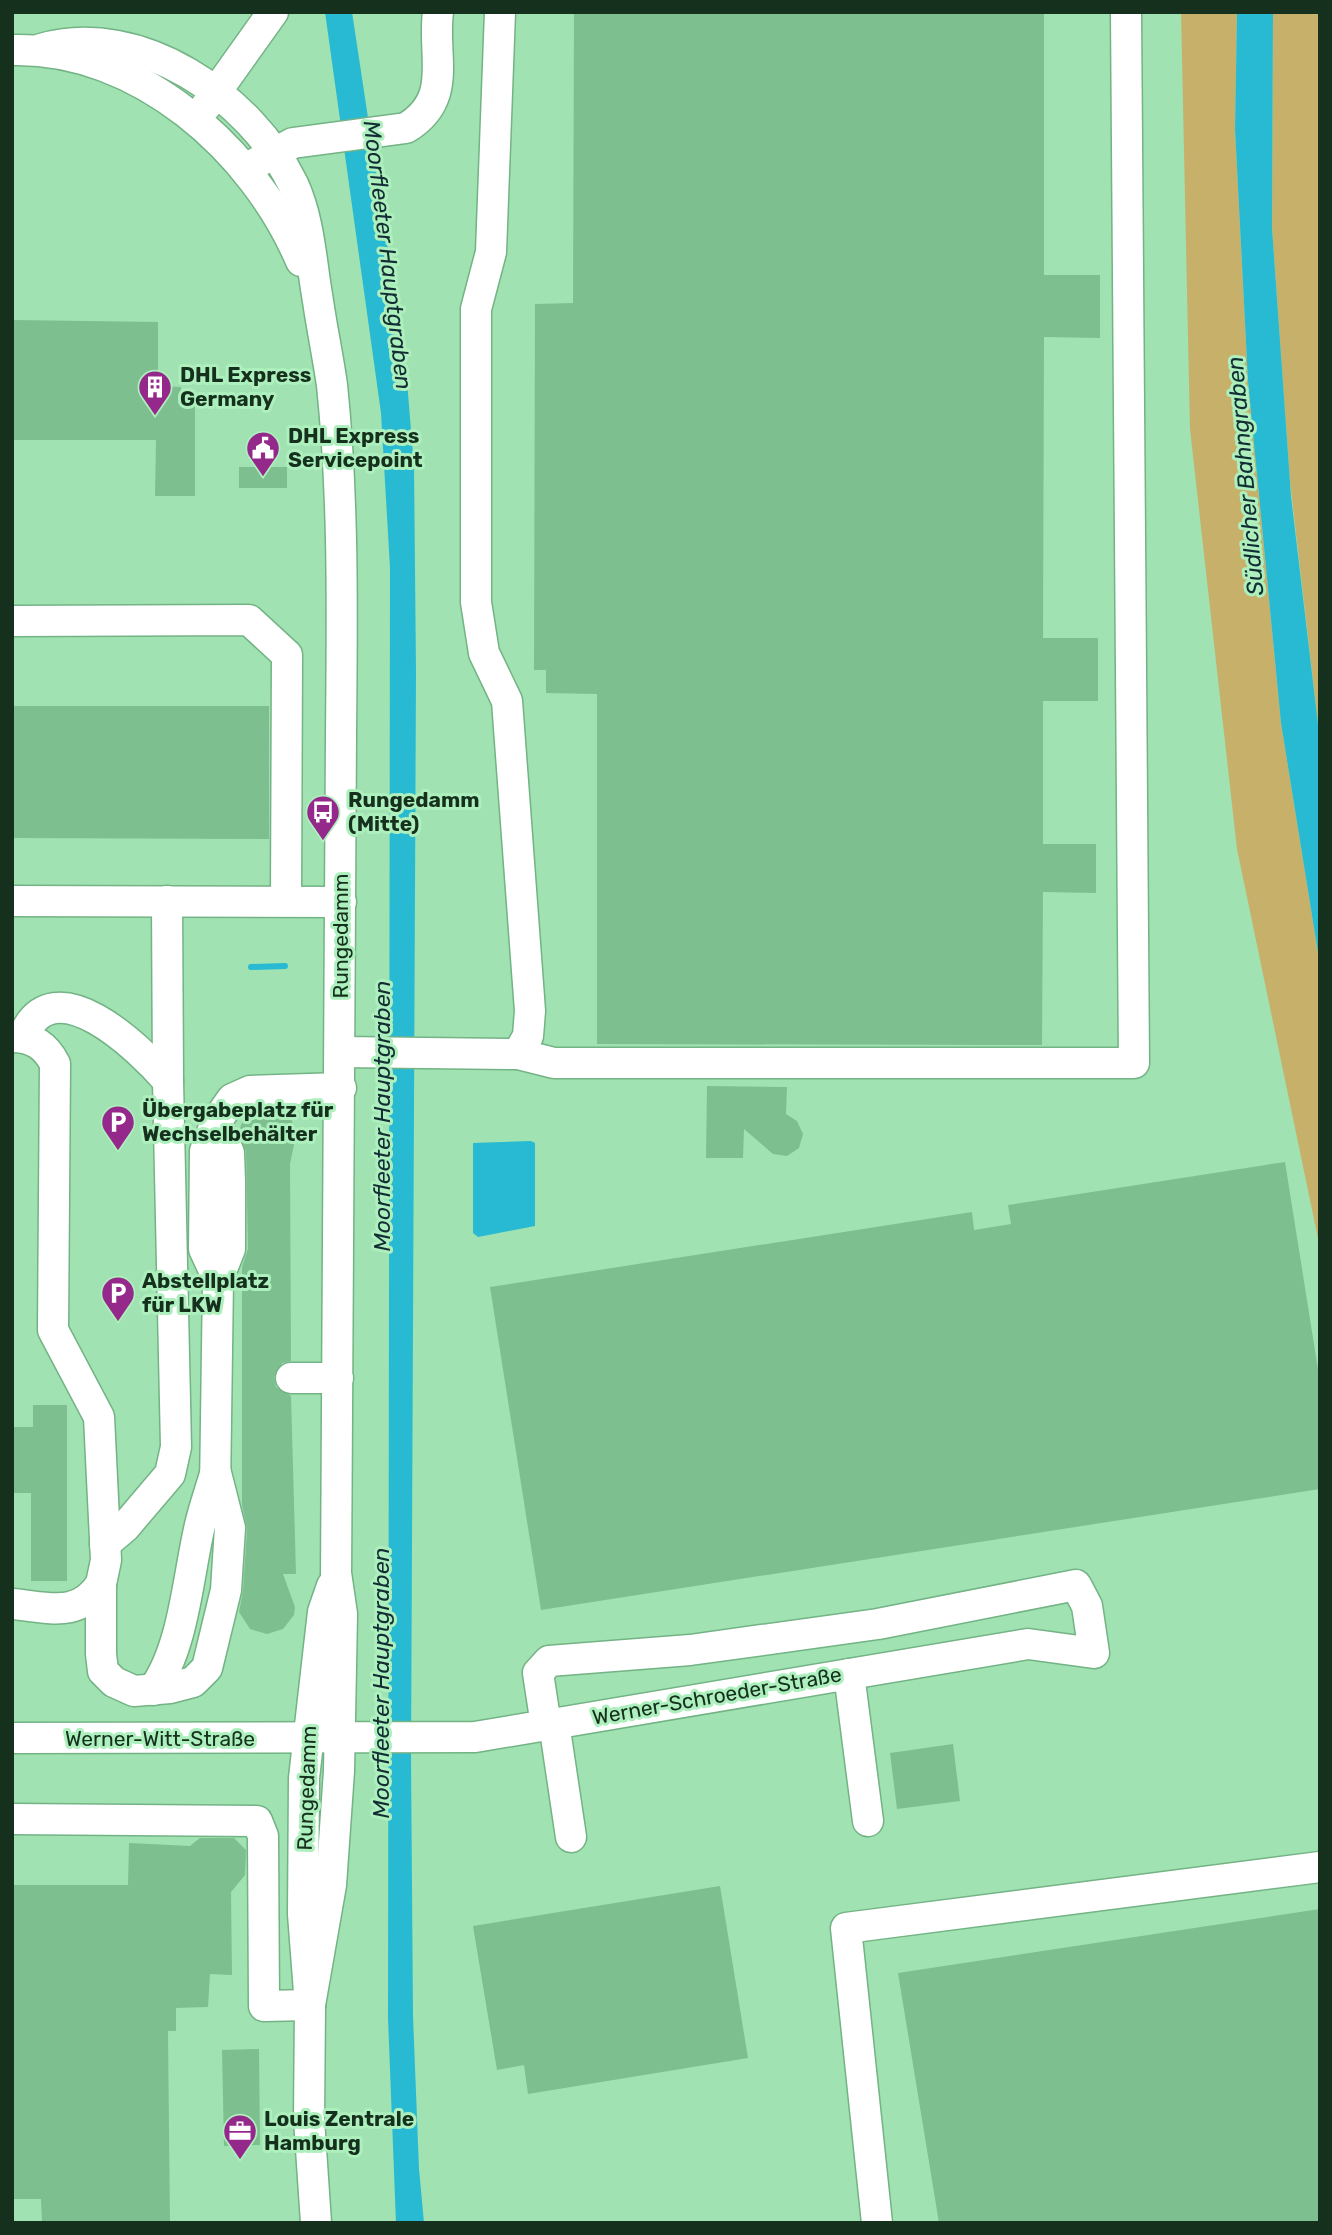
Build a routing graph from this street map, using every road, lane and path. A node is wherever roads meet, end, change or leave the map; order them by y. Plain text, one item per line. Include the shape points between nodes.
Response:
1 (273, 12) edge
2 (438, 12) edge
3 (500, 12) edge
4 (1126, 12) edge
5 (27, 49) edge
6 (217, 92) junction
7 (195, 119) junction
8 (274, 152) junction
9 (247, 168) junction
10 (317, 300) junction
11 (12, 621) edge
12 (286, 900) junction
13 (12, 901) edge
14 (167, 901) junction
15 (341, 902) junction
16 (18, 1037) edge
17 (341, 1052) junction
18 (518, 1055) junction
19 (168, 1081) junction
20 (341, 1088) junction
21 (291, 1378) dead end
22 (338, 1378) junction
23 (105, 1544) junction
24 (336, 1573) junction
25 (100, 1584) junction
26 (12, 1604) edge
27 (849, 1674) junction
28 (550, 1724) junction
29 (12, 1738) edge
30 (307, 1739) junction
31 (339, 1739) junction
32 (12, 1819) edge
33 (868, 1821) dead end
34 (571, 1838) dead end
35 (1320, 1867) edge
36 (310, 2005) junction
37 (316, 2223) edge
38 (877, 2223) edge

1 - 6 street
2 - 8 street via 437,95 417,122 407,128 293,144
3 - 18 street via 491,252 476,309 476,602 484,653 508,701 530,1028
4 - 18 street via 1134,1063 554,1063
5 - 6 street, Rungedamm via 75,44 132,52 179,68
5 - 7 street, Rungedamm via 78,58 119,74
6 - 7 street
6 - 8 street, Rungedamm
7 - 9 street, Rungedamm
8 - 9 street
8 - 10 street, Rungedamm via 303,214
9 - 10 street, Rungedamm via 279,214
10 - 15 street, Rungedamm via 338,465
11 - 12 street via 249,620 287,655
12 - 14 street
12 - 15 street
13 - 14 street
14 - 19 street
15 - 17 street, Rungedamm
16 - 19 street via 41,1014 59,1008 78,1009 148,1057
16 - 23 street via 47,1048 55,1064 53,1331 99,1417
17 - 18 street
17 - 20 street, Rungedamm
19 - 23 street via 176,1447 170,1474
20 - 22 street, Rungedamm
20 - 25 street via 250,1090 232,1099 216,1122 229,1153 230,1249 218,1279 214,1537 209,1586 184,1671 162,1689 134,1691 103,1671
21 - 22 street
22 - 24 street, Rungedamm
23 - 25 street
24 - 30 street, Rungedamm via 323,1612
24 - 31 street, Rungedamm via 342,1614
25 - 26 street via 87,1601 66,1609
27 - 28 street, Werner-Schroeder-Straße
27 - 28 street, Werner-Schroeder-Straße via 1028,1644 1094,1653 1087,1606 1076,1585 864,1626 690,1650 549,1661 538,1673
27 - 33 street
28 - 31 street, Werner-Schroeder-Straße via 475,1737
28 - 34 street
29 - 30 street, Werner-Witt-Straße
30 - 31 street, Werner-Witt-Straße
30 - 36 street, Rungedamm via 303,1914
31 - 36 street, Rungedamm via 331,1885
32 - 36 street via 257,1821 263,1836 264,2006
35 - 38 street via 846,1928
36 - 37 street, Rungedamm via 309,2119

